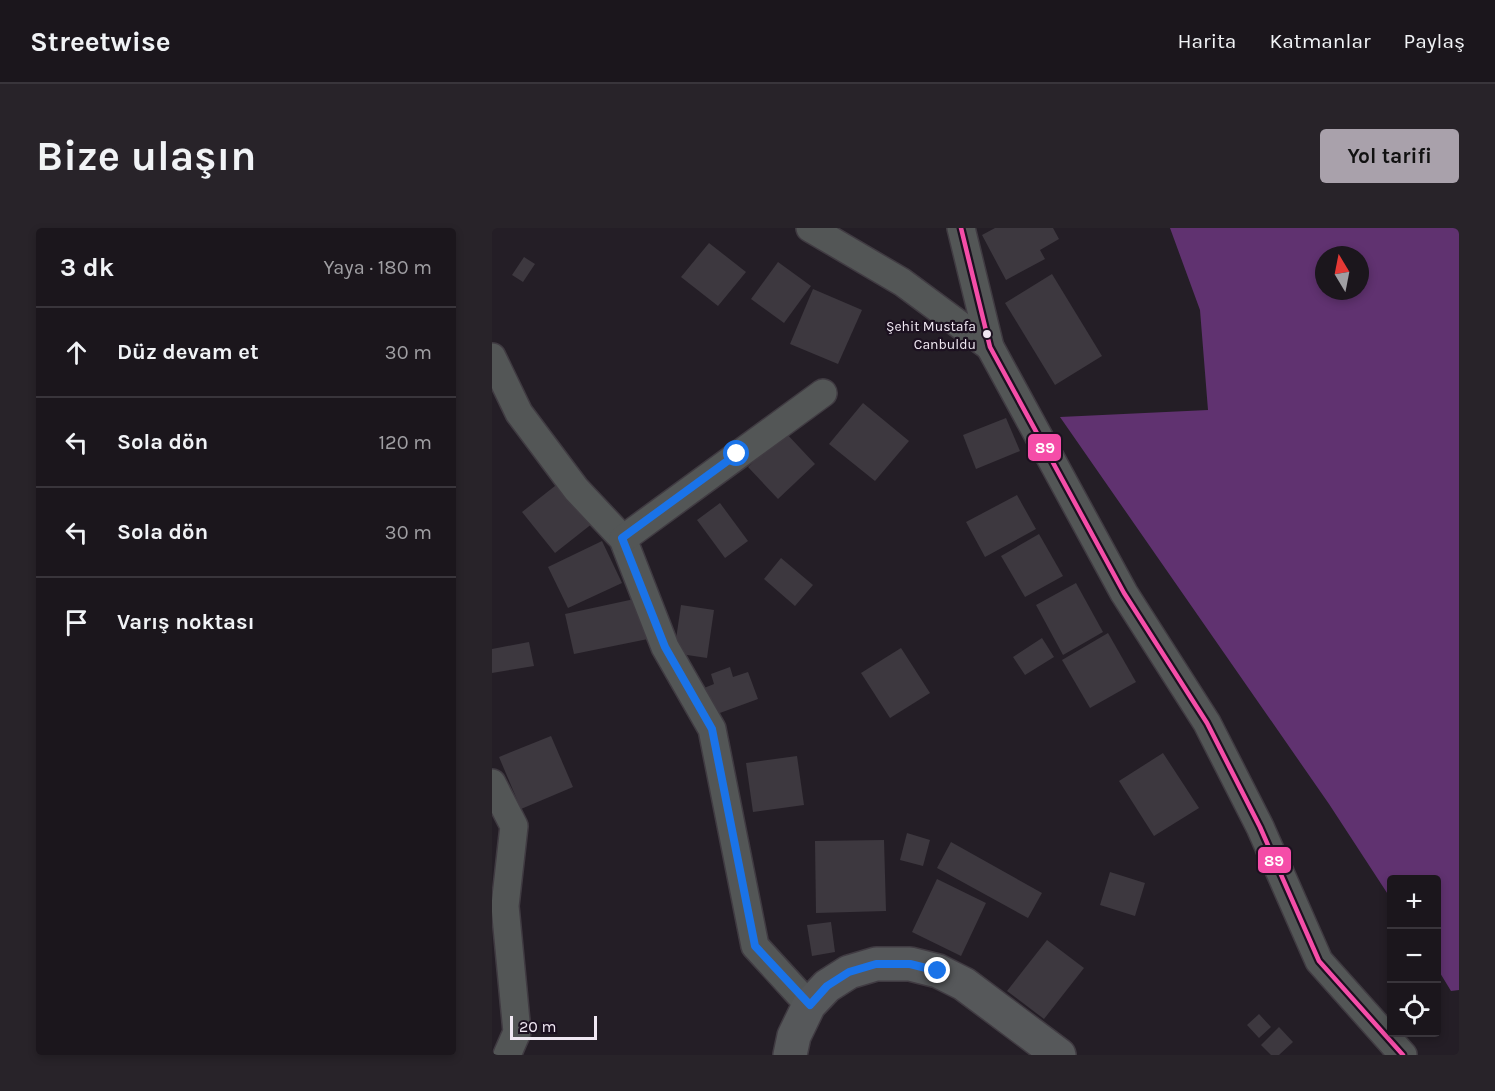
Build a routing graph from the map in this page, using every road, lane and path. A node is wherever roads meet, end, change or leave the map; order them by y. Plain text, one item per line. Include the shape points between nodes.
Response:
1 (810, 228) edge
2 (961, 228) edge
3 (990, 347) junction
4 (492, 357) edge
5 (823, 393) dead end
6 (622, 538) junction
7 (492, 783) edge
8 (810, 1005) junction
9 (507, 1055) edge
10 (790, 1055) edge
11 (1059, 1055) edge
12 (1403, 1055) edge

1 - 3 street via 902,282
2 - 3 street
3 - 12 street via 1124,593 1208,723 1260,827 1319,961
4 - 6 street via 519,413 576,489
5 - 6 street
6 - 8 street via 665,647 712,729 755,946
7 - 9 street via 514,826 505,906 517,1032
8 - 10 street via 794,1036
8 - 11 street via 827,986 849,972 876,964 910,964 938,971 964,984

